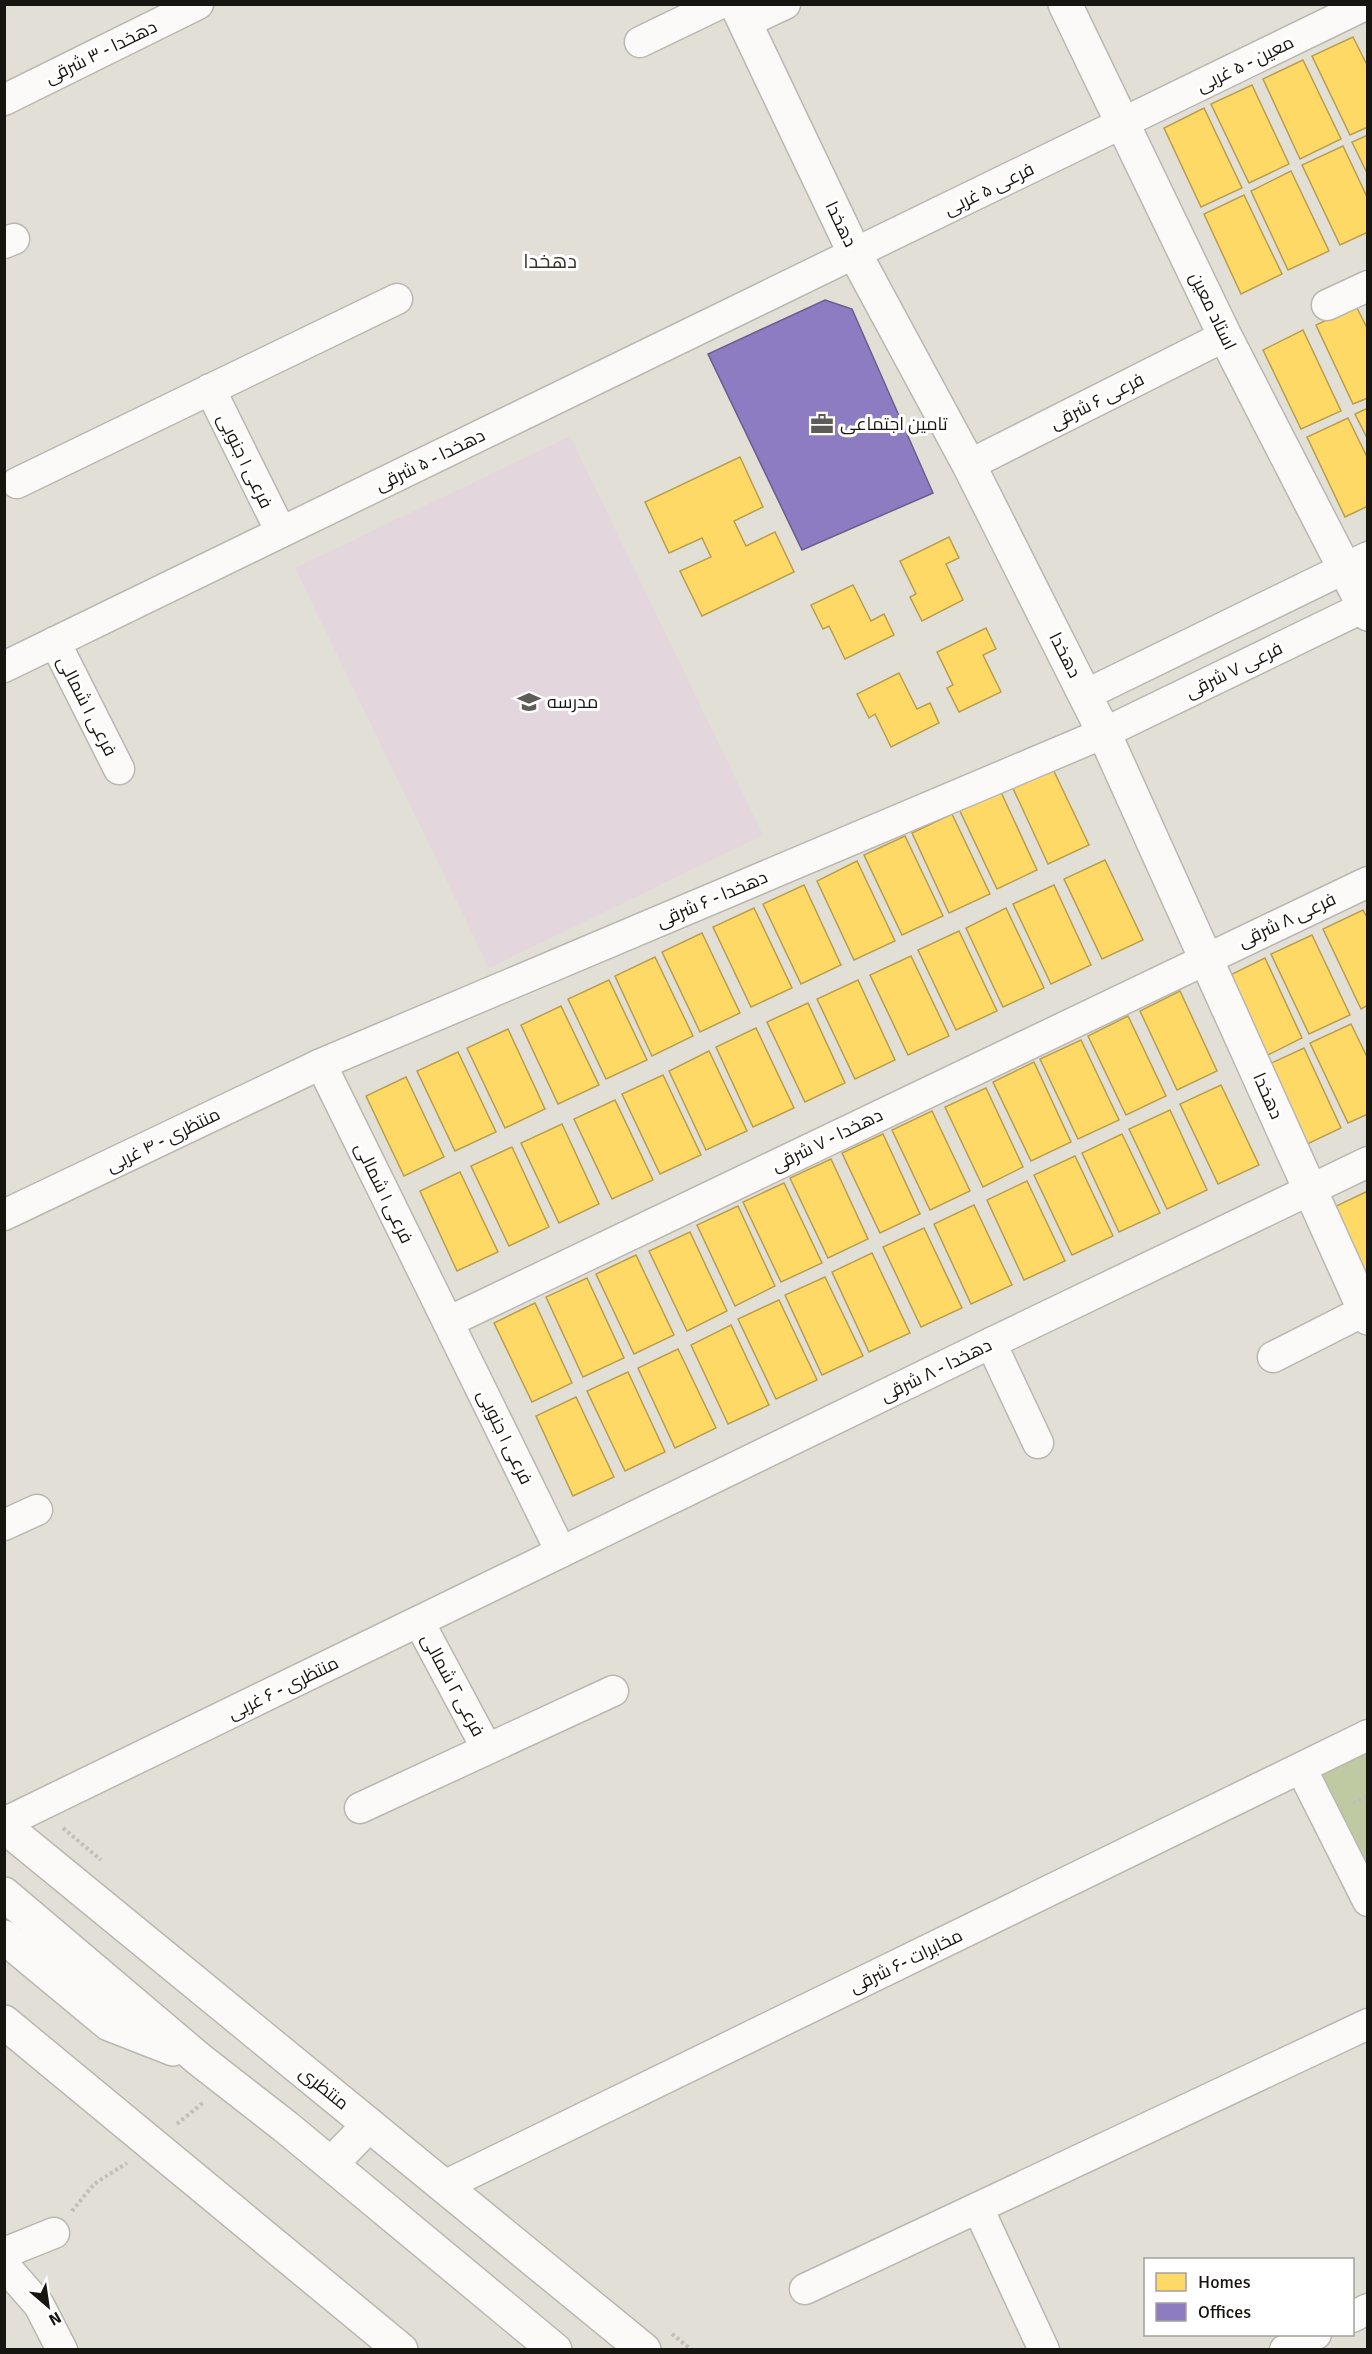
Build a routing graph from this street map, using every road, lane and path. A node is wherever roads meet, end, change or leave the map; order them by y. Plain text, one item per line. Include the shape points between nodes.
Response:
1 (198, 4) edge
2 (785, 4) edge
3 (1065, 4) edge
4 (1367, 4) edge
5 (733, 11) edge
6 (640, 42) dead end
7 (4, 100) edge
8 (1123, 123) junction
9 (855, 254) junction
10 (1368, 285) edge
11 (397, 299) dead end
12 (1328, 305) dead end
13 (1225, 336) junction
14 (210, 389) junction
15 (969, 465) junction
16 (17, 483) dead end
17 (281, 532) junction
18 (1356, 563) edge
19 (1366, 609) edge
20 (55, 642) junction
21 (4, 667) edge
22 (1085, 695) junction
23 (1104, 733) junction
24 (119, 769) dead end
25 (1368, 882) edge
26 (1206, 957) junction
27 (321, 1064) junction
28 (1368, 1162) edge
29 (1311, 1191) junction
30 (4, 1215) edge
31 (1366, 1314) edge
32 (448, 1322) junction
33 (991, 1342) junction
34 (1273, 1357) dead end
35 (1038, 1443) dead end
36 (37, 1510) dead end
37 (4, 1525) edge
38 (561, 1552) junction
39 (419, 1622) junction
40 (613, 1691) dead end
41 (1368, 1735) edge
42 (487, 1749) junction
43 (1301, 1768) junction
44 (360, 1808) dead end
45 (4, 1825) edge
46 (4, 1894) edge
47 (1368, 1900) edge
48 (4, 1937) edge
49 (4, 2022) edge
50 (1368, 2024) edge
51 (200, 2060) junction
52 (369, 2125) junction
53 (332, 2164) junction
54 (444, 2186) junction
55 (978, 2208) junction
56 (54, 2233) dead end
57 (4, 2253) edge
58 (4, 2265) edge
59 (806, 2289) dead end
60 (1368, 2309) edge
61 (1354, 2316) edge
62 (1312, 2336) edge
63 (62, 2349) edge
64 (401, 2349) edge
65 (555, 2349) edge
66 (644, 2349) edge
67 (1044, 2349) edge
68 (1285, 2349) edge

1 - 7 street, دهخدا - ۳ شرقی
2 - 5 street
3 - 8 street, استاد معین
4 - 8 street, معین - ۵ غربی
5 - 6 street
5 - 9 street, دهخدا
8 - 9 street, فرعی ۵ غربی
8 - 13 street, استاد معین
9 - 15 street, دهخدا
9 - 17 street, دهخدا - ۵ شرقی
10 - 12 street
11 - 14 street
13 - 15 street, فرعی ۶ شرقی
13 - 18 street, استاد معین
14 - 16 street
14 - 17 street, فرعی ۱ جنوبی
15 - 22 street, دهخدا
17 - 20 street, دهخدا - ۵ شرقی
18 - 19 street, استاد معین
18 - 22 street
19 - 23 street, فرعی ۷ شرقی
20 - 21 street, دهخدا - ۵ شرقی
20 - 24 street, فرعی ۱ شمالی
22 - 23 street, دهخدا
23 - 26 street, دهخدا
23 - 27 street, دهخدا - ۶ شرقی
25 - 26 street, فرعی ۸ شرقی
26 - 29 street, دهخدا
26 - 32 street, دهخدا - ۷ شرقی
27 - 30 street, منتظری - ۴ غربی
27 - 32 street, فرعی ۱ شمالی
28 - 29 street, دهخدا - ۸ شرقی
29 - 31 street, دهخدا
29 - 33 street, دهخدا - ۸ شرقی
31 - 34 street
32 - 38 street, فرعی ۱ جنوبی
33 - 35 street
33 - 38 street, دهخدا - ۸ شرقی
36 - 37 street
38 - 39 street, منتظری - ۶ غربی
39 - 42 street, فرعی ۲ شمالی
39 - 45 street, منتظری - ۶ غربی
40 - 42 street
41 - 43 street, مخابرات -۶ شرقی
42 - 44 street
43 - 47 street
43 - 54 street, مخابرات -۶ شرقی
45 - 52 street, منتظری
46 - 51 street
48 - 51 street via 109,2024
49 - 64 street
50 - 55 street
51 - 53 street
52 - 53 street
52 - 54 street, منتظری
53 - 65 street
54 - 66 street, منتظری
55 - 59 street
55 - 67 street
56 - 57 street
58 - 63 street via 39,2305
60 - 61 street
62 - 68 street

